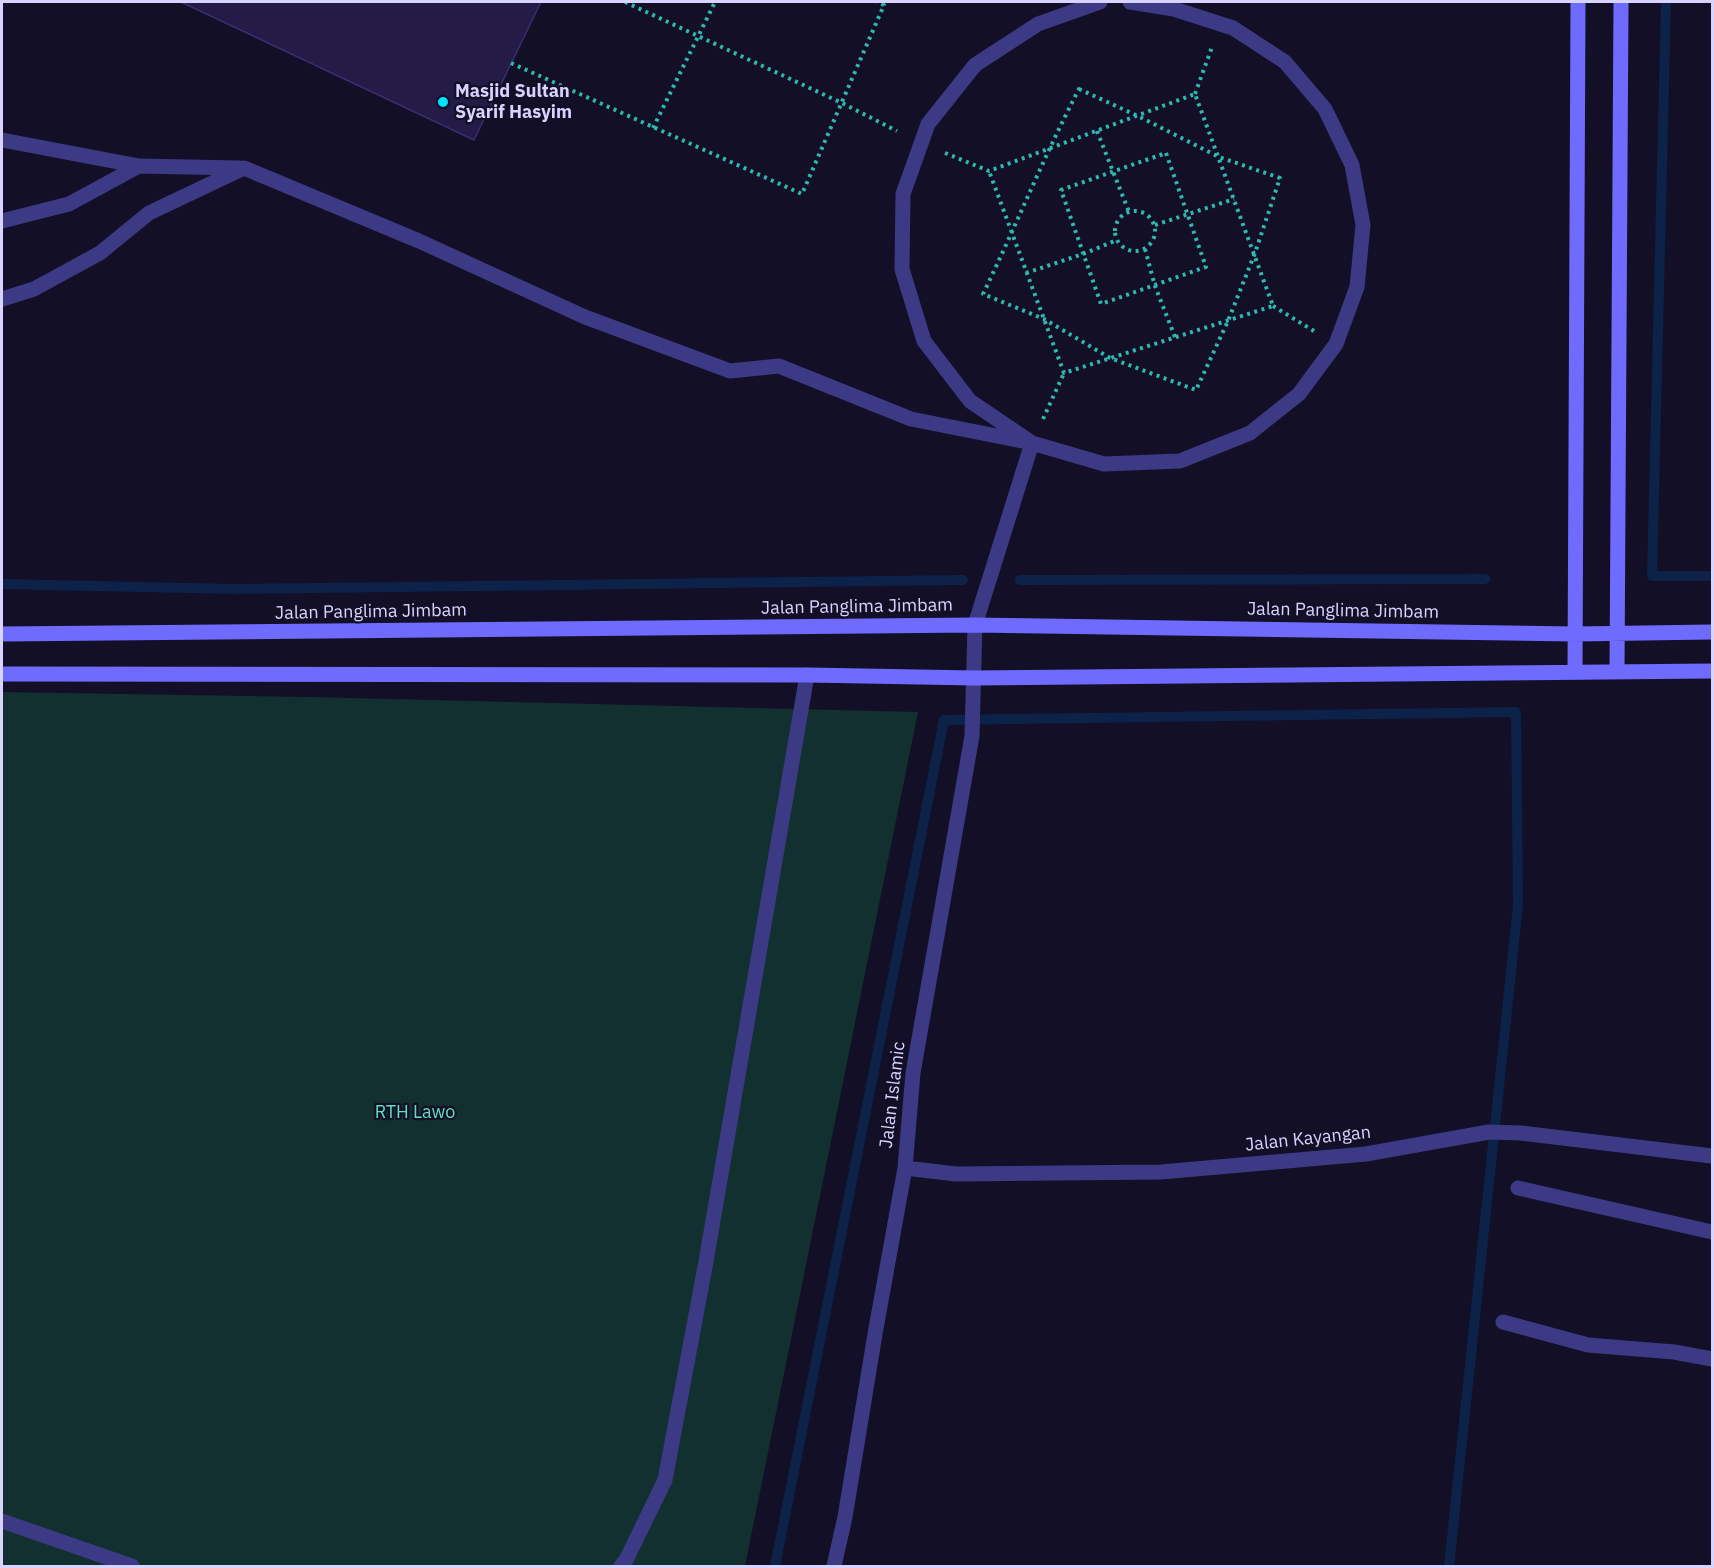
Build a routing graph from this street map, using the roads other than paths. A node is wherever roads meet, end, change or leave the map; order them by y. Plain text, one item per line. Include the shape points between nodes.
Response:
1 (1100, 2) edge
2 (1131, 2) edge
3 (1578, 2) edge
4 (1621, 2) edge
5 (2, 140) edge
6 (139, 166) junction
7 (244, 168) junction
8 (2, 221) edge
9 (2, 299) edge
10 (1032, 443) junction
11 (975, 626) junction
12 (1713, 632) edge
13 (1616, 633) junction
14 (2, 634) edge
15 (1575, 634) junction
16 (1713, 671) edge
17 (1575, 672) junction
18 (1617, 672) junction
19 (2, 674) edge
20 (807, 675) junction
21 (974, 678) junction
22 (1713, 1156) edge
23 (905, 1168) junction
24 (1518, 1188) dead end
25 (1713, 1232) edge
26 (1503, 1322) dead end
27 (1713, 1359) edge
28 (2, 1521) edge
29 (132, 1566) edge
30 (621, 1566) edge
31 (834, 1566) edge

1 - 10 street via 1038,24 975,65 928,124 903,194 902,269 924,341 970,401
2 - 10 street via 1174,9 1233,28 1285,62 1325,109 1352,165 1363,225 1357,287 1336,344 1299,394 1250,433 1180,460 1104,464
3 - 15 street
4 - 13 street
5 - 6 street
6 - 7 street
6 - 8 street via 69,204
7 - 9 street via 149,213 100,253 34,288
7 - 10 street via 585,317 730,371 779,366 911,419
10 - 11 street, Jalan Islamic
11 - 14 street, Jalan Panglima Jimbam
11 - 15 street, Jalan Panglima Jimbam
11 - 21 street, Jalan Islamic
12 - 13 street, Jalan Panglima Jimbam
13 - 15 street, Jalan Panglima Jimbam
13 - 18 street
15 - 17 street
16 - 18 street
17 - 18 street
17 - 21 street
19 - 20 street
20 - 21 street
20 - 30 street via 665,1480
21 - 23 street, Jalan Islamic via 972,736 912,1073
22 - 23 street, Jalan Kayangan via 1489,1132 1366,1154 1161,1172 956,1174
23 - 31 street, Jalan Islamic
24 - 25 street
26 - 27 street via 1588,1345
28 - 29 street

